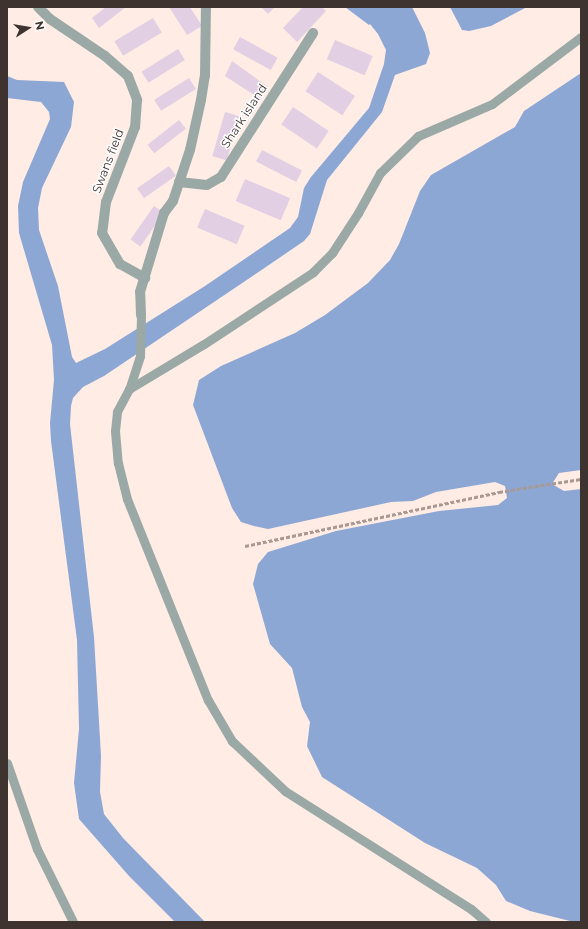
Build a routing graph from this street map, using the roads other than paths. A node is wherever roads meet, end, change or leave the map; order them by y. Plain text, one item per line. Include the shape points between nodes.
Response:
1 (38, 7) edge
2 (206, 7) edge
3 (313, 33) dead end
4 (581, 37) edge
5 (179, 182) junction
6 (145, 278) junction
7 (141, 314) joint
8 (129, 389) junction
9 (7, 763) edge
10 (73, 922) edge
11 (486, 922) edge

1 - 6 street, Swans field via 50,19 105,56 128,76 136,100 135,127 106,202 102,233 120,264
2 - 5 street via 201,100 190,150
3 - 5 street, Shark island via 220,177 207,185
4 - 8 lane via 492,104 418,136 380,173 332,253 313,272 210,340
5 - 6 street via 173,201 164,213
6 - 7 street via 140,292
7 - 8 lane via 140,356
8 - 11 lane via 117,412 115,431 118,463 126,499 208,700 232,741 285,791 470,909
9 - 10 lane via 37,849

